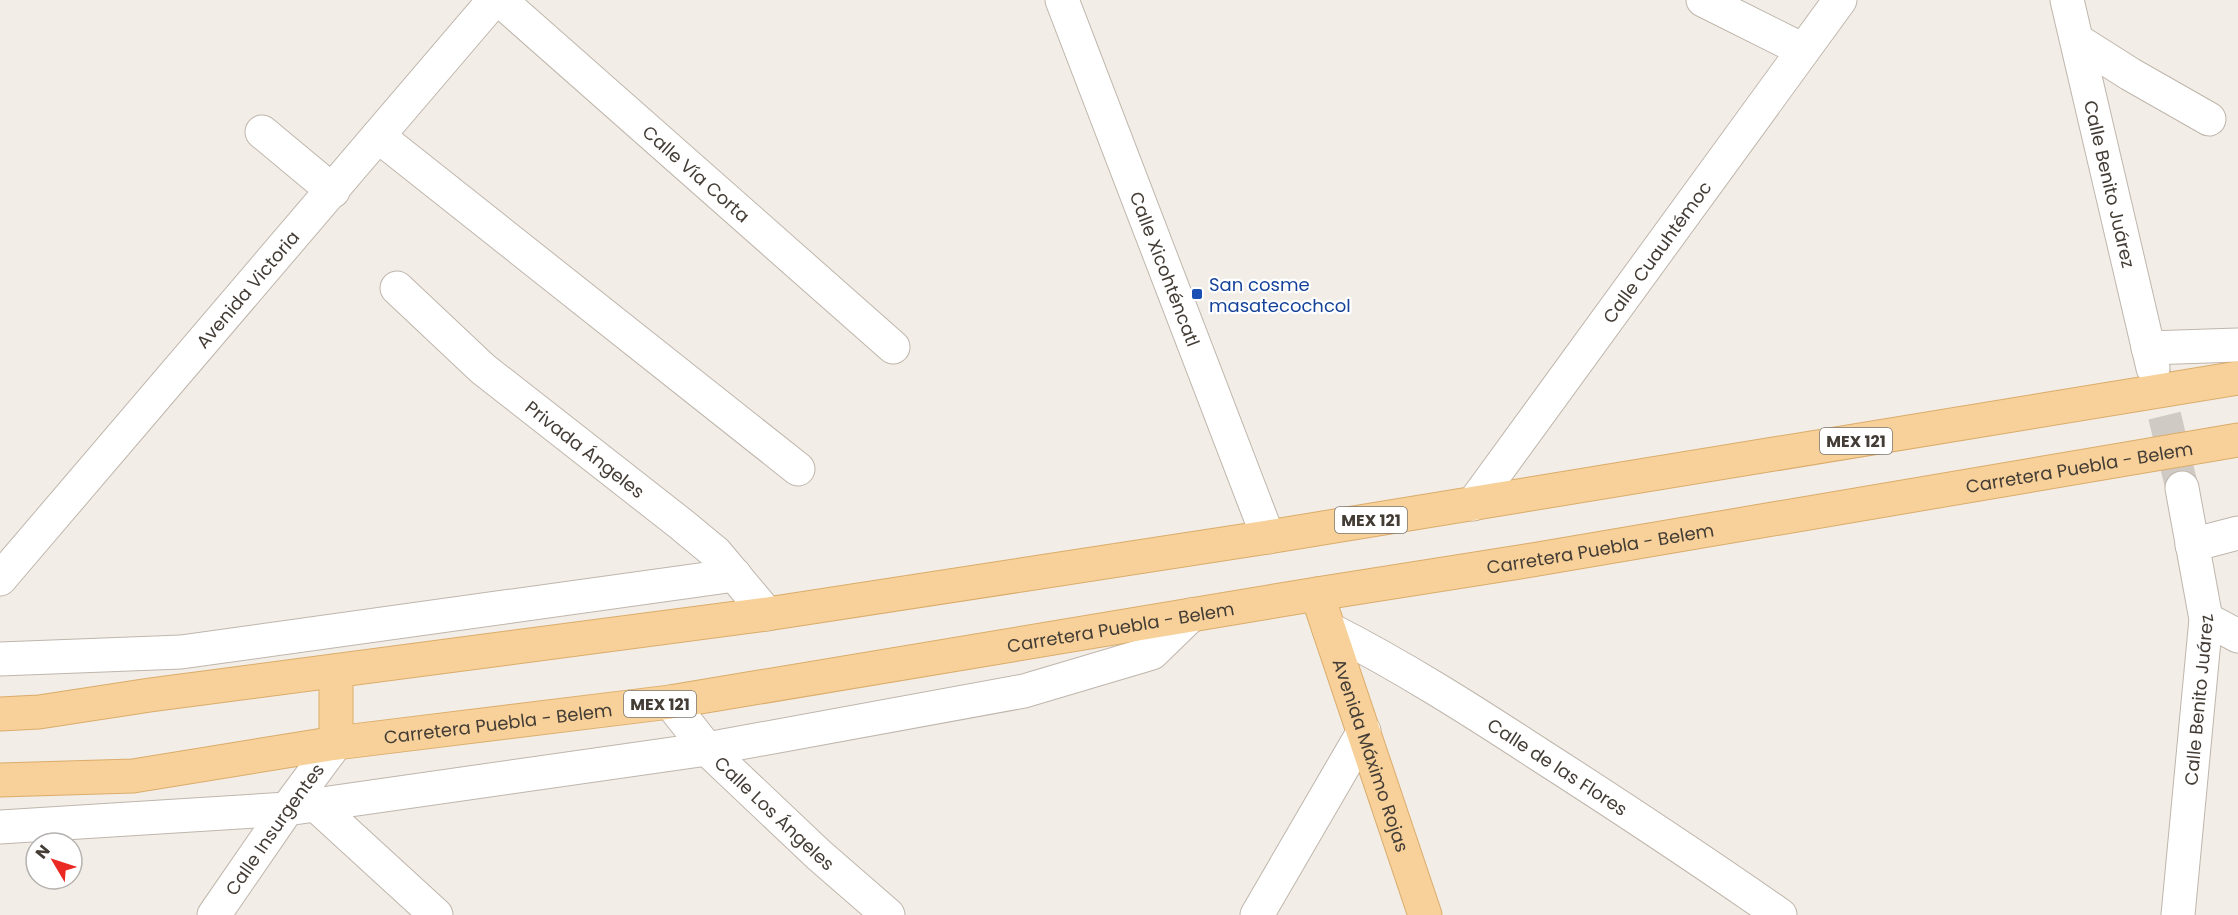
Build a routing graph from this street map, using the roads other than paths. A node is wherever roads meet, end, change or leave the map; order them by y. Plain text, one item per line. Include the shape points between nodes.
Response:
1 (494, 0) edge
2 (500, 0) edge
3 (1062, 0) edge
4 (1703, 0) edge
5 (1840, 0) edge
6 (2067, 0) edge
7 (2078, 41) junction
8 (1803, 50) junction
9 (2210, 119) dead end
10 (262, 132) dead end
11 (378, 136) junction
12 (333, 191) junction
13 (397, 288) dead end
14 (2238, 345) edge
15 (893, 347) dead end
16 (2238, 378) edge
17 (2238, 440) edge
18 (798, 469) dead end
19 (2182, 488) tunnel mouth
20 (1473, 504) junction
21 (2238, 533) edge
22 (1268, 537) junction
23 (2192, 545) junction
24 (735, 575) junction
25 (0, 579) edge
26 (1317, 594) junction
27 (767, 614) junction
28 (1191, 615) junction
29 (2206, 619) junction
30 (1329, 628) junction
31 (2238, 636) edge
32 (0, 659) edge
33 (336, 671) junction
34 (670, 702) junction
35 (0, 714) edge
36 (1364, 731) junction
37 (336, 743) junction
38 (707, 748) junction
39 (0, 780) edge
40 (301, 806) junction
41 (0, 827) edge
42 (214, 915) edge
43 (436, 915) edge
44 (888, 915) edge
45 (1257, 915) edge
46 (1425, 915) edge
47 (1780, 915) edge
48 (2178, 915) edge

1 - 11 street, Avenida Victoria
2 - 15 street, Calle Vía Corta
3 - 22 street, Calle Xicohténcatl
4 - 8 street
5 - 8 street, Calle Cuauhtémoc
6 - 7 street, Calle Benito Juárez
7 - 9 street
7 - 14 street, Calle Benito Juárez via 2151,358
8 - 20 street, Calle Cuauhtémoc
10 - 12 street
11 - 12 street, Avenida Victoria
11 - 18 street
12 - 25 street, Avenida Victoria
13 - 24 street, Privada Ángeles via 483,369 681,524
16 - 20 main road, MEX 121
17 - 26 main road, Carretera Puebla - Belem / MEX 121
19 - 23 street, Calle Benito Juárez
20 - 22 main road, MEX 121
21 - 23 street
22 - 27 main road, MEX 121
23 - 29 street, Calle Benito Juárez
24 - 27 street, Privada Ángeles
24 - 32 street via 181,652
26 - 28 main road, Carretera Puebla - Belem / MEX 121
26 - 30 main road, Avenida Máximo Rojas
27 - 33 main road, MEX 121
28 - 34 main road, Carretera Puebla - Belem / MEX 121
28 - 38 street via 1152,652 1024,691
29 - 31 street
29 - 48 street, Calle Benito Juárez
30 - 36 main road, Avenida Máximo Rojas
30 - 47 street, Calle de las Flores via 1475,713
33 - 35 main road, MEX 121
33 - 37 main road
34 - 37 main road, Carretera Puebla - Belem / MEX 121
34 - 38 street, Calle Los Ángeles
36 - 45 street
36 - 46 main road, Avenida Máximo Rojas
37 - 39 main road, Carretera Puebla - Belem / MEX 121 via 134,776
37 - 40 street, Calle Insurgentes
38 - 40 street
38 - 44 street, Calle Los Ángeles
40 - 41 street
40 - 42 street, Calle Insurgentes
40 - 43 street

